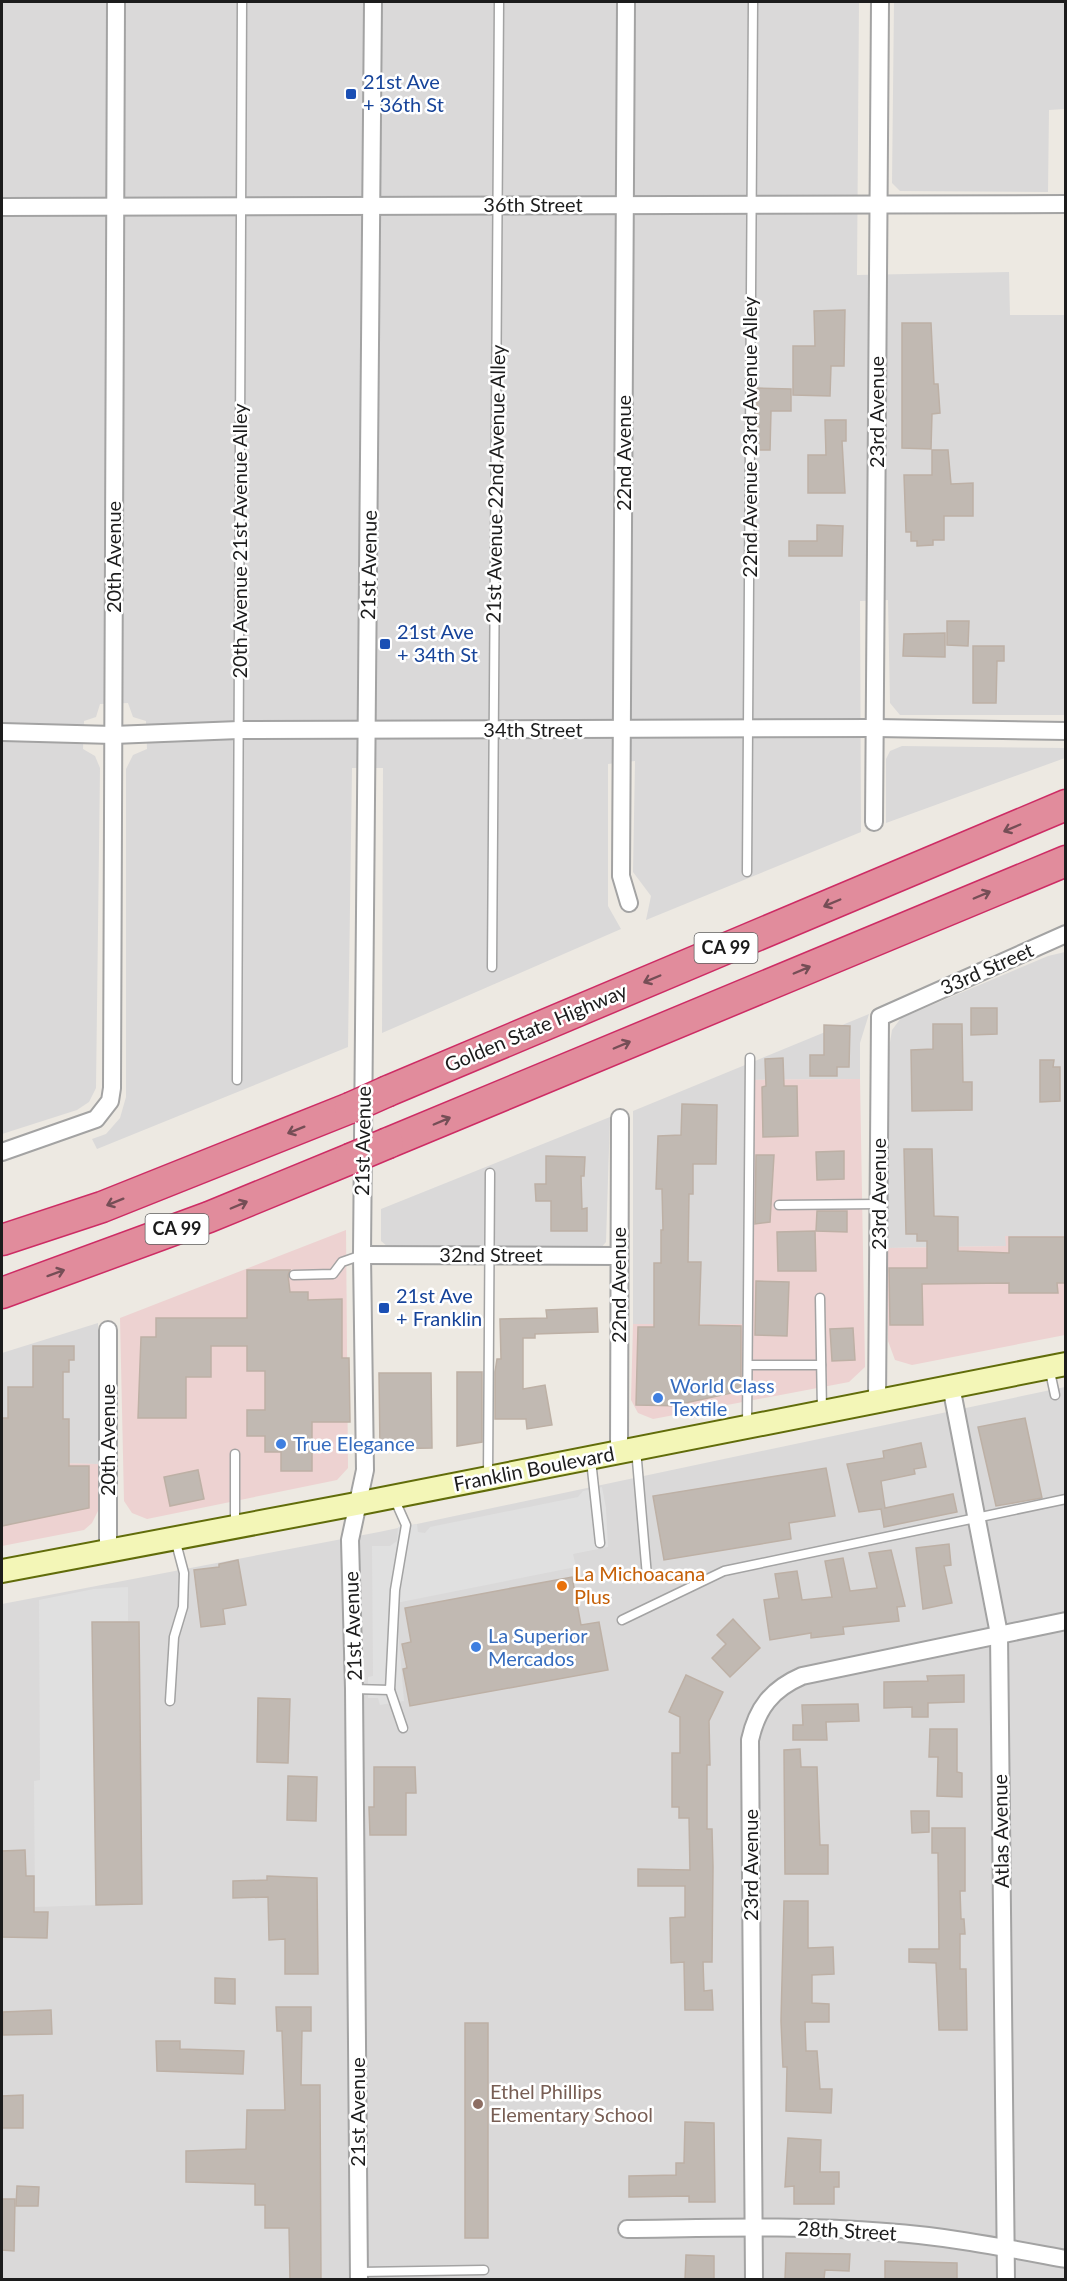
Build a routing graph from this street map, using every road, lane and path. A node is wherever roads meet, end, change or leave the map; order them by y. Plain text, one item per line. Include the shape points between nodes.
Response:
1 (116, 2) edge
2 (242, 2) edge
3 (373, 2) edge
4 (499, 2) edge
5 (626, 2) edge
6 (753, 2) edge
7 (880, 2) edge
8 (878, 204) junction
9 (1065, 204) edge
10 (499, 205) junction
11 (625, 205) junction
12 (752, 205) junction
13 (115, 206) junction
14 (241, 206) junction
15 (373, 206) junction
16 (2, 207) edge
17 (875, 728) junction
18 (622, 729) junction
19 (748, 729) junction
20 (239, 730) junction
21 (367, 730) junction
22 (494, 730) junction
23 (1065, 731) edge
24 (2, 732) edge
25 (113, 735) junction
26 (1065, 805) edge
27 (874, 822) dead end
28 (1065, 861) edge
29 (747, 872) dead end
30 (629, 903) dead end
31 (1065, 934) edge
32 (492, 967) dead end
33 (908, 1005) joint
34 (750, 1058) dead end
35 (237, 1080) dead end
36 (620, 1118) dead end
37 (2, 1152) edge
38 (490, 1173) dead end
39 (879, 1204) junction
40 (779, 1205) dead end
41 (2, 1240) edge
42 (362, 1255) junction
43 (490, 1255) junction
44 (620, 1256) junction
45 (294, 1275) dead end
46 (2, 1293) edge
47 (820, 1298) dead end
48 (108, 1330) dead end
49 (748, 1365) junction
50 (821, 1365) junction
51 (1057, 1365) edge
52 (951, 1386) junction
53 (1055, 1395) dead end
54 (877, 1401) junction
55 (822, 1412) junction
56 (747, 1427) junction
57 (627, 1450) junction
58 (235, 1454) dead end
59 (591, 1458) junction
60 (488, 1478) junction
61 (393, 1497) junction
62 (1065, 1499) edge
63 (357, 1504) junction
64 (977, 1517) junction
65 (235, 1527) junction
66 (175, 1538) junction
67 (600, 1543) dead end
68 (108, 1551) junction
69 (2, 1571) edge
70 (647, 1576) dead end
71 (622, 1620) dead end
72 (1065, 1621) edge
73 (999, 1634) junction
74 (354, 1689) junction
75 (390, 1690) junction
76 (170, 1701) dead end
77 (403, 1728) dead end
78 (754, 2228) junction
79 (627, 2229) dead end
80 (1005, 2248) junction
81 (1065, 2259) edge
82 (484, 2270) dead end
83 (359, 2276) edge
84 (754, 2280) edge
85 (1006, 2280) edge

1 - 13 street, 20th Avenue
2 - 14 lane, 20th Avenue 21st Avenue Alley
3 - 15 street, 21st Avenue
4 - 10 lane, 21st Avenue 22nd Avenue Alley
5 - 11 street, 22nd Avenue
6 - 12 lane, 22nd Avenue 23rd Avenue Alley
7 - 8 street, 23rd Avenue
8 - 9 street, 36th Street
8 - 12 street, 36th Street
8 - 17 street, 23rd Avenue
10 - 11 street, 36th Street
10 - 15 street, 36th Street
10 - 22 lane, 21st Avenue 22nd Avenue Alley
11 - 12 street, 36th Street
11 - 18 street, 22nd Avenue
12 - 19 lane, 22nd Avenue 23rd Avenue Alley
13 - 14 street, 36th Street
13 - 16 street, 36th Street
13 - 25 street, 20th Avenue
14 - 15 street, 36th Street
14 - 20 lane, 20th Avenue 21st Avenue Alley
15 - 21 street, 21st Avenue
17 - 19 street, 34th Street
17 - 23 street, 34th Street
17 - 27 street, 23rd Avenue
18 - 19 street, 34th Street
18 - 22 street, 34th Street
18 - 30 street, 22nd Avenue via 621,876
19 - 29 lane, 22nd Avenue 23rd Avenue Alley
20 - 21 street, 34th Street
20 - 25 street, 34th Street
20 - 35 lane, 20th Avenue 21st Avenue Alley
21 - 22 street, 34th Street
21 - 42 street, 21st Avenue
22 - 32 lane, 21st Avenue 22nd Avenue Alley
24 - 25 street, 34th Street
25 - 37 street, 20th Avenue via 110,1101 104,1112 85,1124
26 -> 41 highway, Golden State Highway / CA 99, bridge via 350,1108 102,1207
46 -> 28 highway, CA 99, bridge via 209,1217
31 - 33 street, 33rd Street
33 - 39 street, 23rd Avenue via 880,1017
34 - 49 lane
36 - 44 street, 22nd Avenue
38 - 43 lane
39 - 40 lane
39 - 54 street, 23rd Avenue
42 - 43 street, 32nd Street
42 - 45 lane via 342,1262 333,1274
42 - 63 street, 21st Avenue via 365,1470
43 - 44 street, 32nd Street
43 - 60 lane
44 - 57 street, 22nd Avenue
47 - 50 lane
48 - 68 street, 20th Avenue
49 - 50 lane
49 - 56 lane
50 - 55 lane
51 - 52 main road, Franklin Boulevard
51 - 53 lane
52 - 54 main road, Franklin Boulevard
52 - 64 street, Atlas Avenue
54 - 55 main road, Franklin Boulevard
55 - 56 main road, Franklin Boulevard
56 - 57 main road, Franklin Boulevard
57 - 59 main road, Franklin Boulevard
57 - 70 lane
58 - 65 lane
59 - 60 main road, Franklin Boulevard
59 - 67 lane
60 - 61 main road, Franklin Boulevard
61 - 63 main road, Franklin Boulevard
61 - 75 lane via 406,1525 395,1590
62 - 64 lane
63 - 65 main road, Franklin Boulevard
63 - 74 street, 21st Avenue via 350,1540
64 - 71 lane via 723,1571
64 - 73 street, Atlas Avenue
65 - 66 main road, Franklin Boulevard
66 - 68 main road, Franklin Boulevard
66 - 76 lane via 184,1573 183,1607 174,1638
68 - 69 main road, Franklin Boulevard
72 - 73 street, 23rd Avenue
73 - 78 street, 23rd Avenue via 802,1676 769,1696 754,1724 750,1740
73 - 80 street, Atlas Avenue
74 - 75 lane
74 - 83 street, 21st Avenue
75 - 77 lane
78 - 79 street, 28th Street
78 - 80 street, 28th Street via 887,2232
78 - 84 street, 23rd Avenue
80 - 81 street, 28th Street
80 - 85 street, Atlas Avenue
82 - 83 lane

